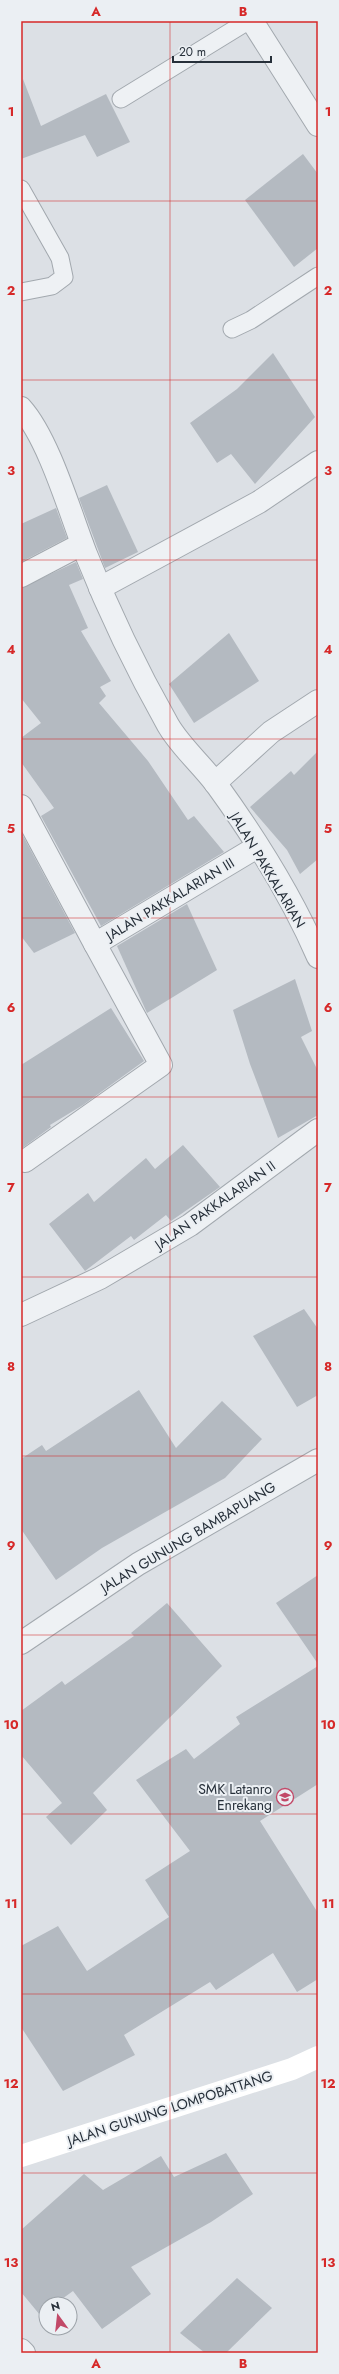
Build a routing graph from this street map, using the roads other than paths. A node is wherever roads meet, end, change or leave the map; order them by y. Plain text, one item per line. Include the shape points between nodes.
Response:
1 (248, 21) edge
2 (252, 21) edge
3 (122, 99) dead end
4 (318, 125) edge
5 (21, 189) edge
6 (318, 276) edge
7 (21, 292) edge
8 (232, 329) dead end
9 (21, 408) edge
10 (318, 462) edge
11 (82, 544) junction
12 (21, 576) edge
13 (100, 588) junction
14 (318, 701) edge
15 (216, 783) junction
16 (21, 806) edge
17 (257, 847) junction
18 (95, 944) junction
19 (318, 957) edge
20 (318, 1130) edge
21 (25, 1161) dead end
22 (21, 1315) edge
23 (318, 1460) edge
24 (21, 1643) edge
25 (318, 2057) edge
26 (21, 2156) edge
27 (21, 2350) edge
28 (24, 2353) edge

1 - 3 lane
2 - 4 street
5 - 7 lane via 60,258 64,276 52,286
6 - 8 lane via 251,320
9 - 11 street, JALAN PAKKALARIAN via 28,415 49,458
10 - 13 street via 259,502
11 - 12 street
11 - 13 street, JALAN PAKKALARIAN
13 - 15 street, JALAN PAKKALARIAN via 169,727
14 - 15 street via 271,732
15 - 17 street, JALAN PAKKALARIAN
16 - 18 street, JALAN PAKKALARIAN III
17 - 18 street, JALAN PAKKALARIAN III
17 - 19 street, JALAN PAKKALARIAN via 292,905
18 - 21 street via 161,1065
20 - 22 street, JALAN PAKKALARIAN II via 190,1225 100,1278
23 - 24 street, JALAN GUNUNG BAMBAPUANG via 138,1564
25 - 26 main road, JALAN GUNUNG LOMPOBATTANG via 292,2069
27 - 28 street

